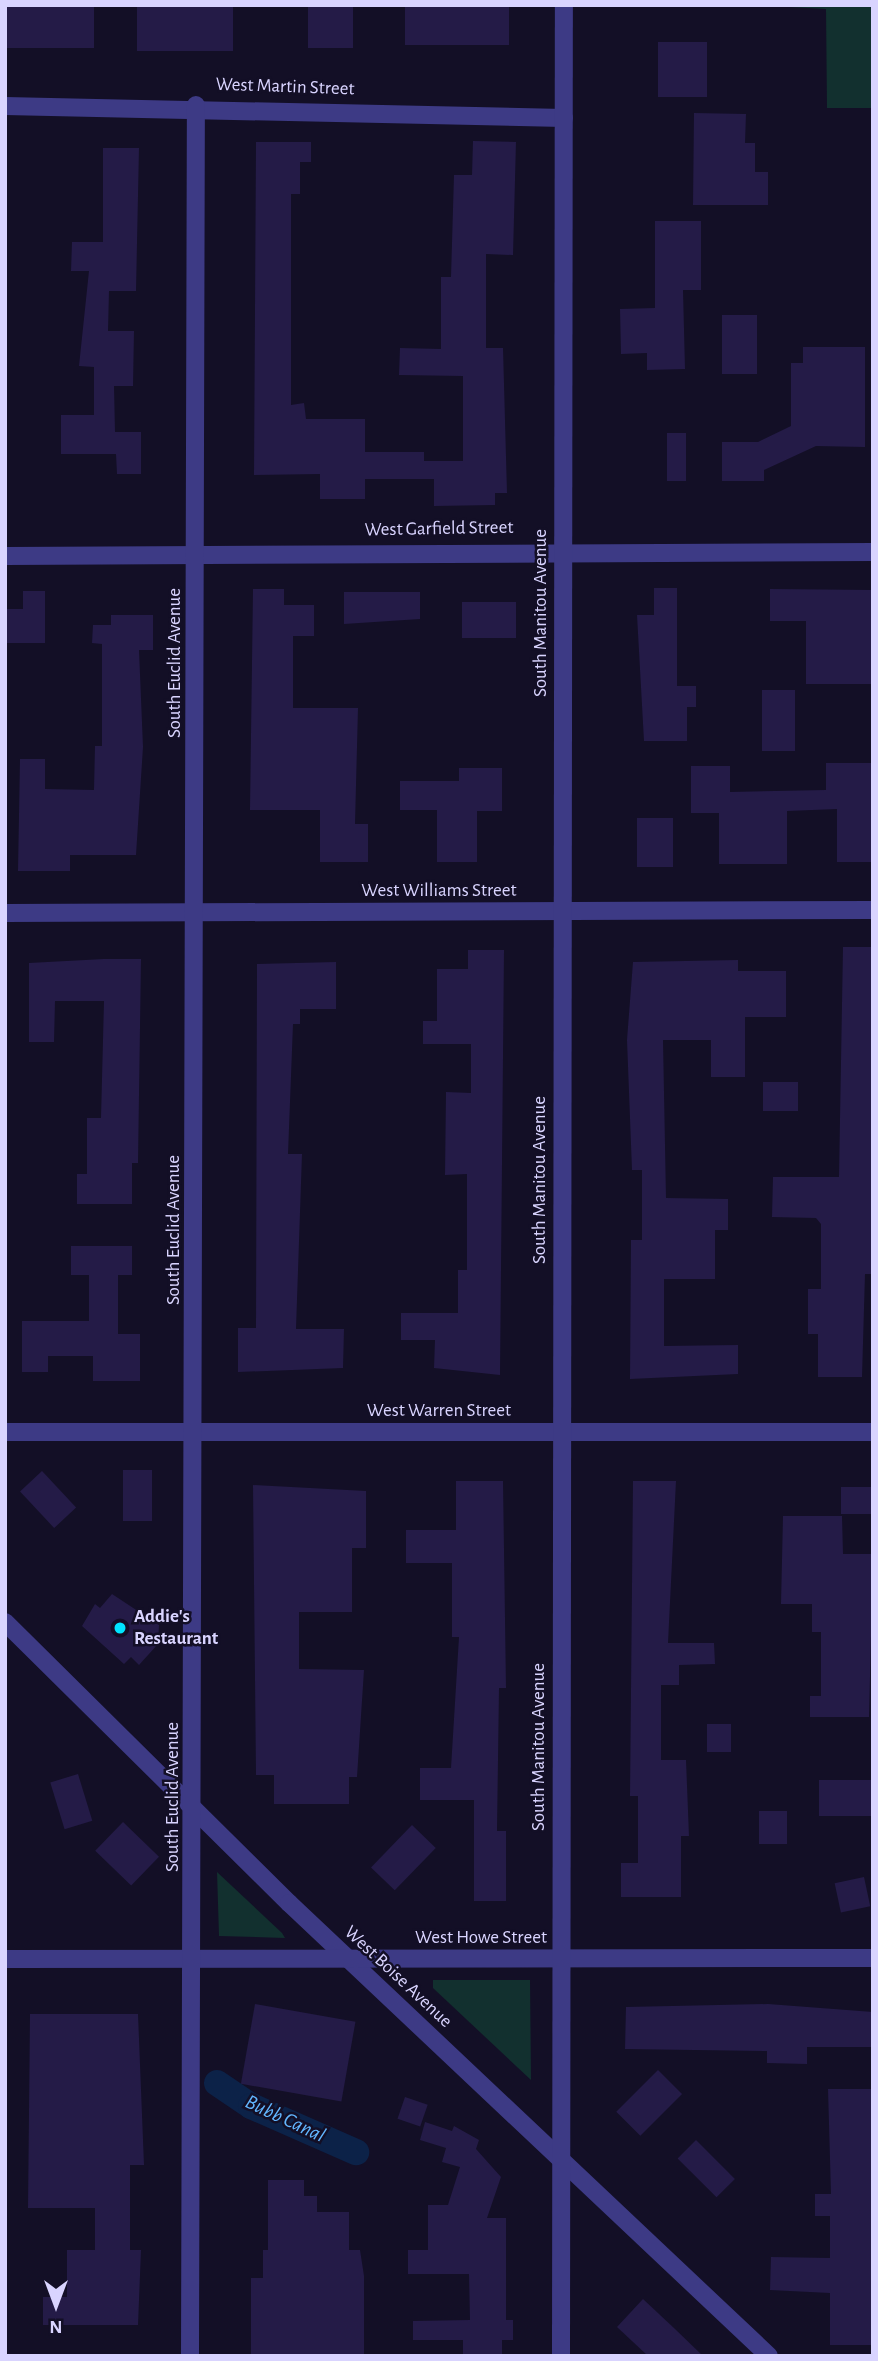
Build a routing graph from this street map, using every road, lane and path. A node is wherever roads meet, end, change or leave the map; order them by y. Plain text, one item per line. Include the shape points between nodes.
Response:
1 (564, 5) edge
2 (196, 105) junction
3 (5, 106) edge
4 (564, 118) junction
5 (562, 549) junction
6 (873, 552) edge
7 (199, 554) junction
8 (5, 556) edge
9 (873, 910) edge
10 (561, 911) junction
11 (5, 913) edge
12 (195, 913) junction
13 (5, 1432) edge
14 (194, 1432) junction
15 (561, 1432) junction
16 (873, 1432) edge
17 (5, 1622) edge
18 (195, 1806) junction
19 (873, 1958) edge
20 (5, 1959) edge
21 (192, 1959) junction
22 (349, 1959) junction
23 (560, 1959) junction
24 (560, 2160) junction
25 (190, 2356) edge
26 (561, 2356) edge
27 (769, 2356) edge

1 - 4 street, South Manitou Avenue
2 - 3 street, West Martin Street
2 - 4 street, West Martin Street
2 - 7 street, South Euclid Avenue
4 - 5 street, South Manitou Avenue
5 - 6 street, West Garfield Street
5 - 7 street, West Garfield Street
5 - 10 street, South Manitou Avenue
7 - 8 street, West Garfield Street
7 - 12 street, South Euclid Avenue
9 - 10 street, West Williams Street
10 - 12 street, West Williams Street
10 - 15 street, South Manitou Avenue
11 - 12 street, West Williams Street
12 - 14 street, South Euclid Avenue
13 - 14 street, West Warren Street
14 - 15 street, West Warren Street
14 - 18 street, South Euclid Avenue
15 - 16 street, West Warren Street
15 - 23 street, South Manitou Avenue
17 - 18 street, West Boise Avenue
18 - 21 street, South Euclid Avenue
18 - 22 street, West Boise Avenue
19 - 23 street, West Howe Street
20 - 21 street, West Howe Street
21 - 22 street, West Howe Street
21 - 25 street, South Euclid Avenue
22 - 23 street, West Howe Street
22 - 24 street, West Boise Avenue
23 - 24 street, South Manitou Avenue
24 - 26 street, South Manitou Avenue
24 - 27 street, West Boise Avenue

